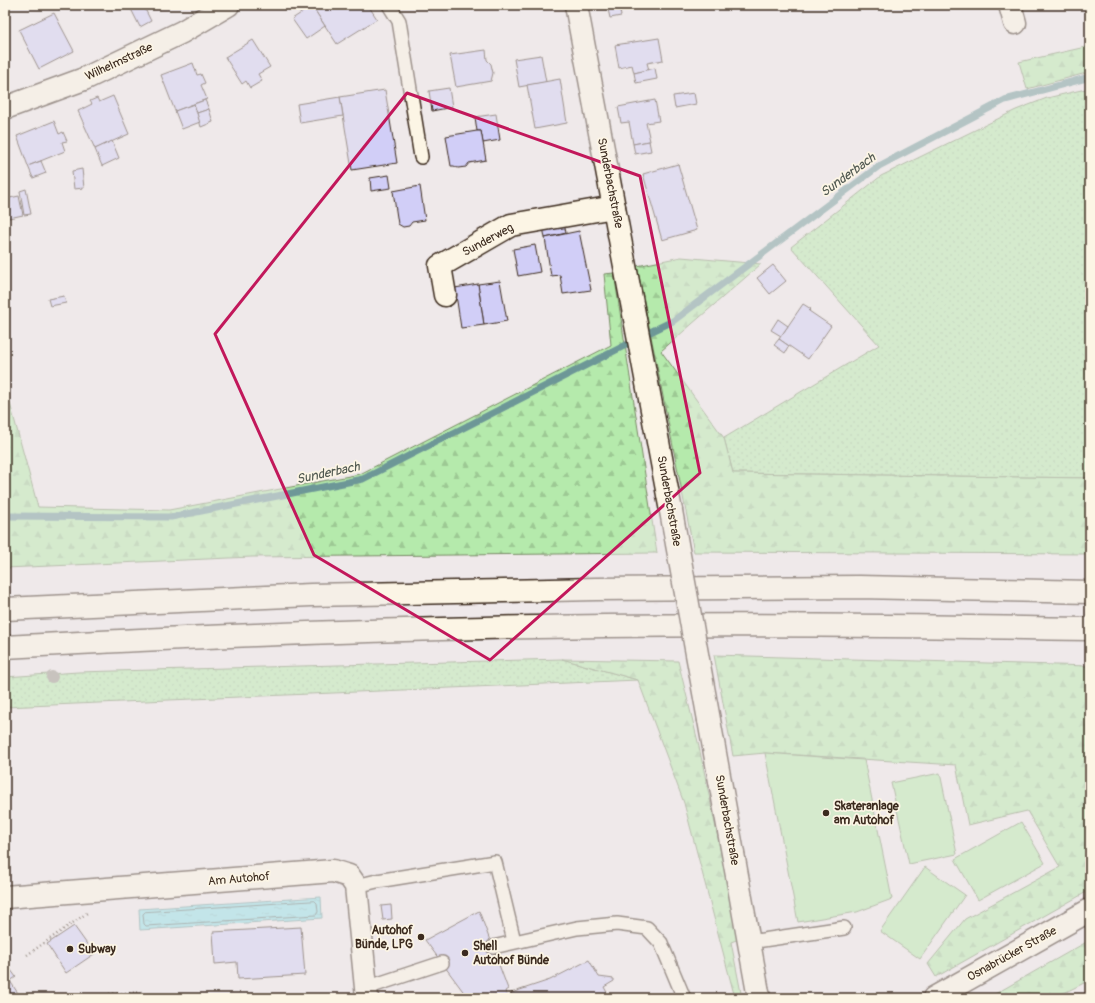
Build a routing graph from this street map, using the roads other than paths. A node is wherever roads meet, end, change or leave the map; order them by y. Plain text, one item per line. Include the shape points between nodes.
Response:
1 (228, 5) edge
2 (389, 5) edge
3 (576, 5) edge
4 (5, 108) edge
5 (421, 157) dead end
6 (614, 207) junction
7 (445, 295) dead end
8 (1090, 592) edge
9 (5, 609) edge
10 (1090, 629) edge
11 (5, 647) edge
12 (356, 886) junction
13 (5, 897) edge
14 (1090, 910) edge
15 (844, 928) dead end
16 (514, 941) junction
17 (749, 942) junction
18 (493, 947) dead end
19 (442, 963) dead end
20 (367, 993) edge
21 (684, 998) edge
22 (759, 998) edge
23 (934, 998) edge

1 - 4 main road, Wilhelmstraße via 182,32 84,79
2 - 5 lane via 399,21
3 - 6 main road, Sunderbachstraße
6 - 7 main road, Sunderweg via 511,225 440,266
6 - 17 main road, Sunderbachstraße, bridge
8 - 9 main road via 859,587 596,588 311,595
10 - 11 main road via 863,625 604,626 206,636
12 - 13 main road, Am Autohof via 349,876 333,871
12 - 16 lane via 495,862
12 - 20 main road
14 - 23 main road, Osnabrücker Straße
15 - 17 lane
16 - 18 lane
16 - 21 lane via 577,928 617,924 647,928 661,943
17 - 22 main road, Sunderbachstraße
19 - 20 lane

